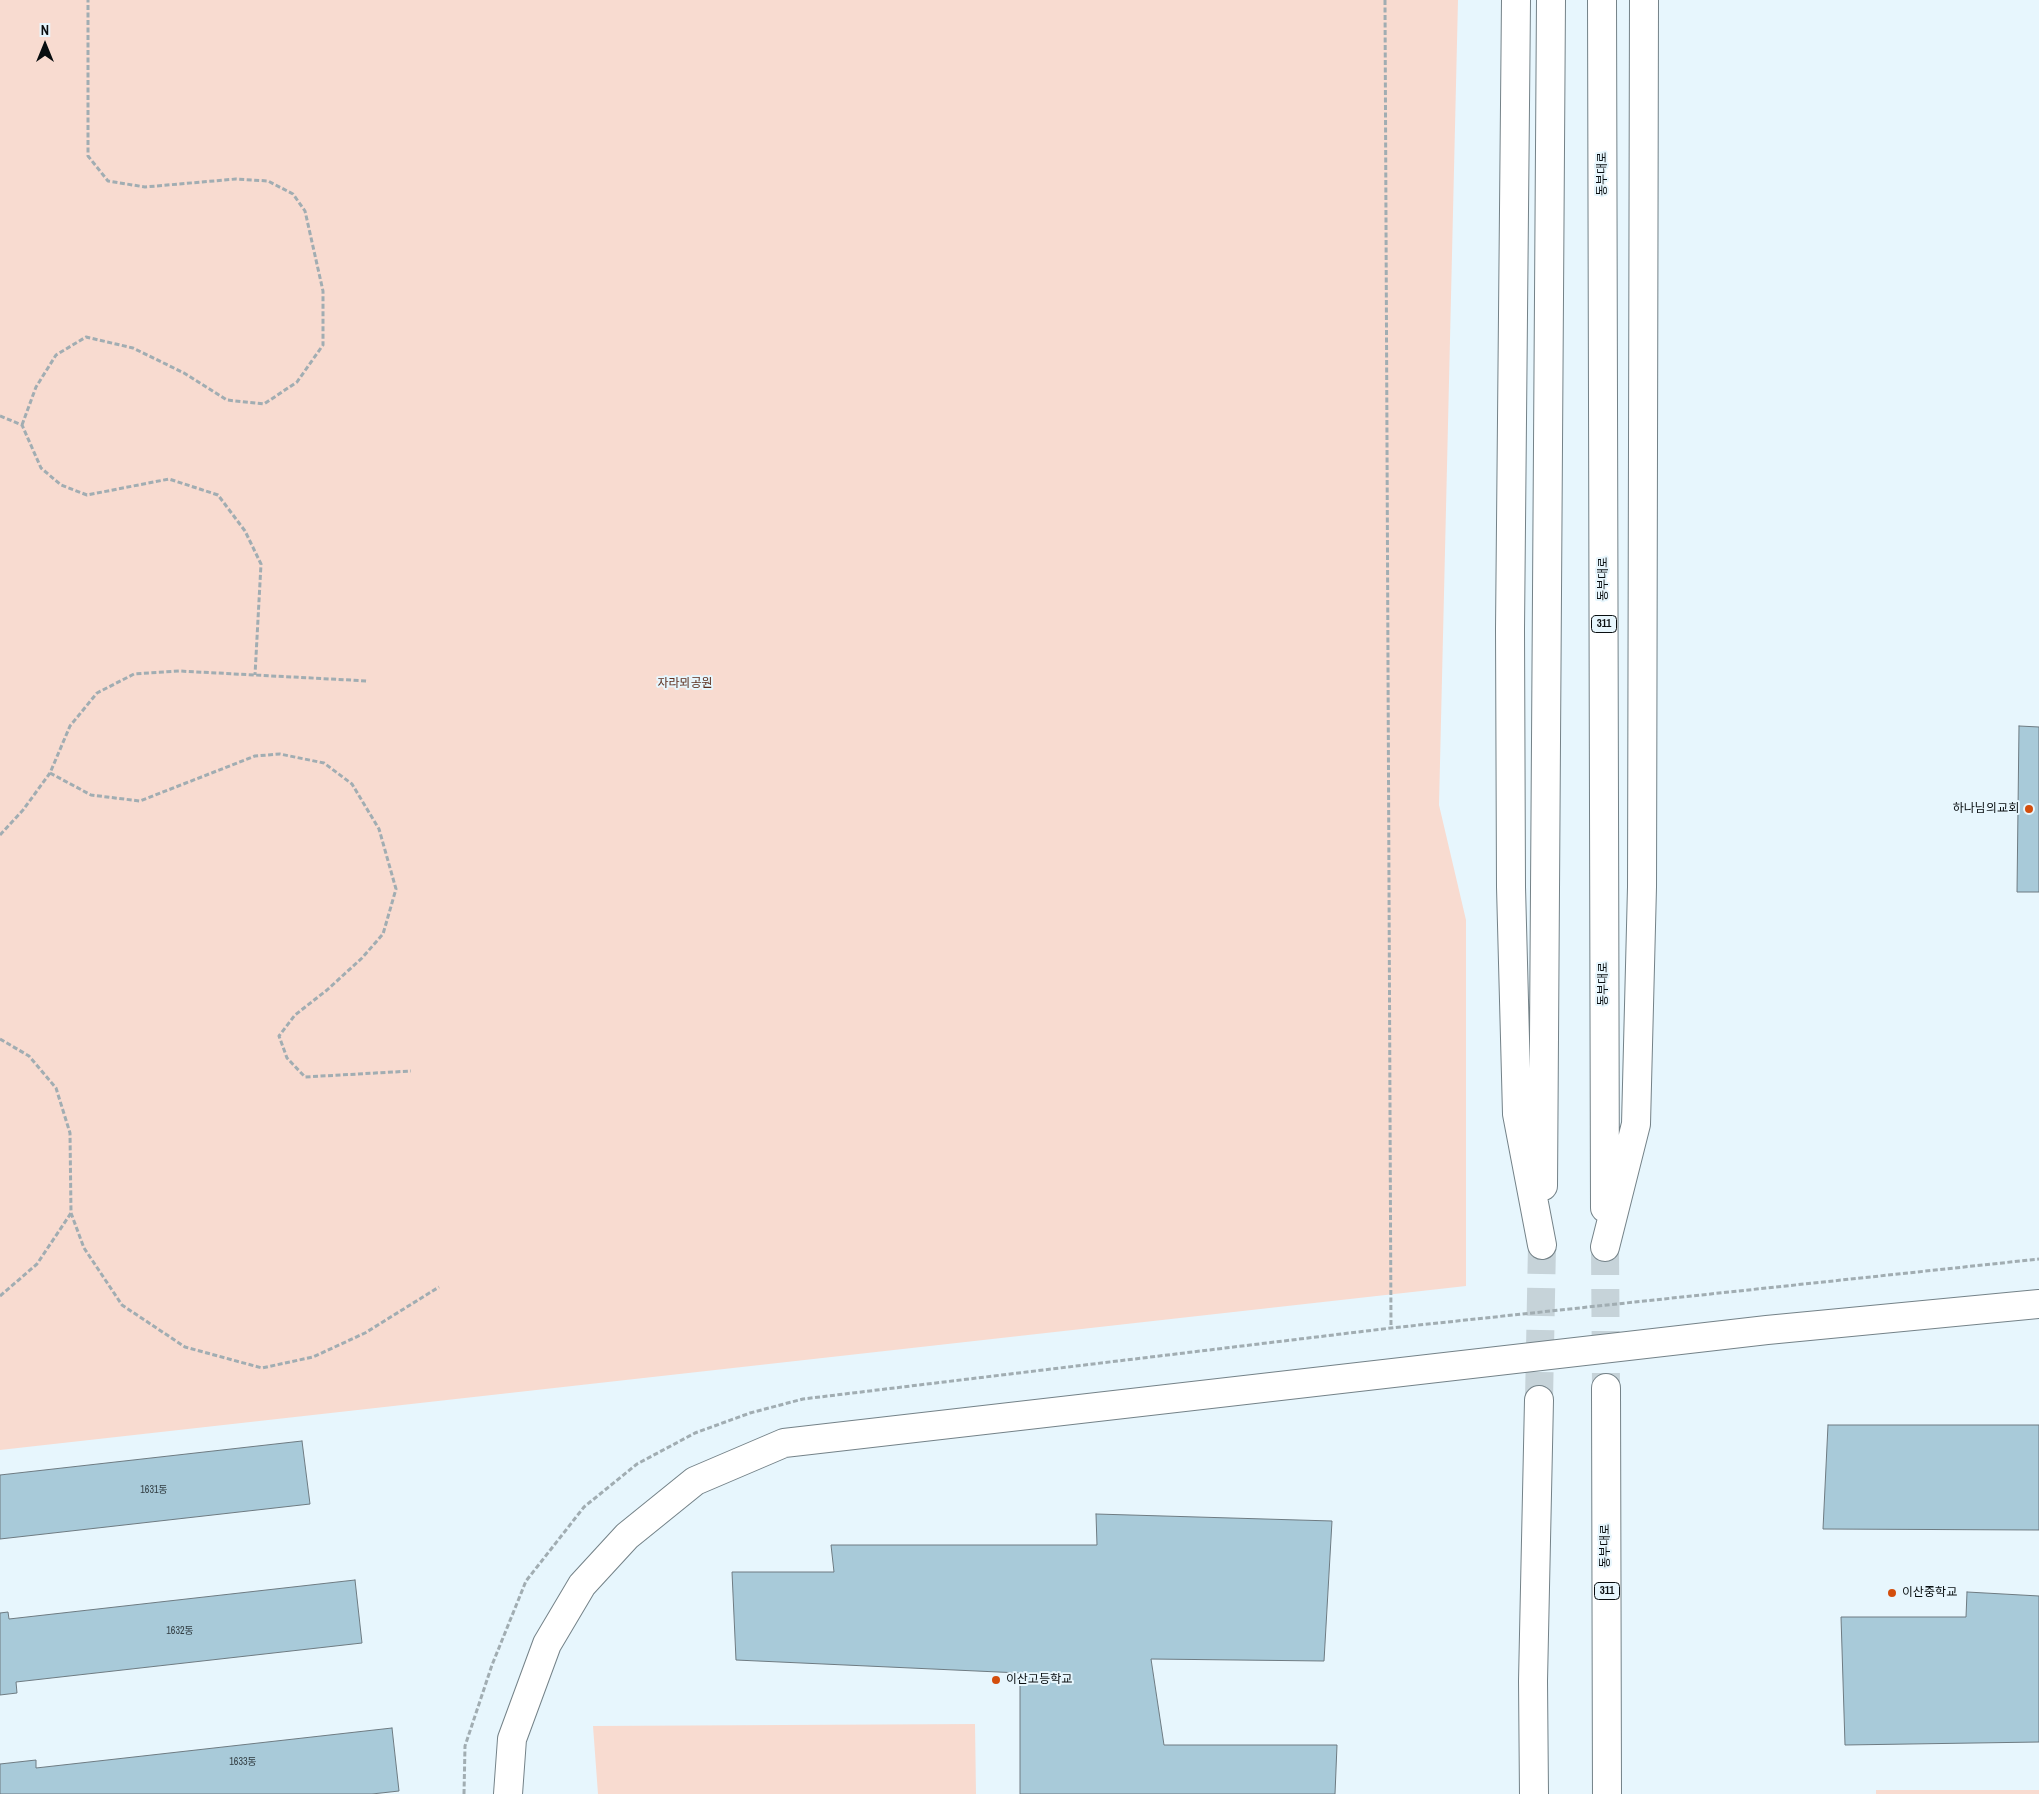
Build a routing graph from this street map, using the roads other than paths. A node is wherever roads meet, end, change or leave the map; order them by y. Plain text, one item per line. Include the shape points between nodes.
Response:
1 (1516, 0) edge
2 (1551, 0) edge
3 (1602, 0) edge
4 (1644, 0) edge
5 (2039, 1304) edge
6 (1606, 1388) tunnel mouth
7 (1539, 1400) tunnel mouth
8 (508, 1794) edge
9 (1534, 1794) edge
10 (1607, 1794) edge

1 - 2 main road via 1511,887 1517,1114 1542,1245
3 - 4 main road, 동부대로 / 311 via 1605,1247 1636,1124 1642,887
5 - 8 main road via 1767,1330 784,1443 695,1481 627,1536 582,1585 548,1644 512,1739
6 - 10 main road, 동부대로 / 311
7 - 9 main road

